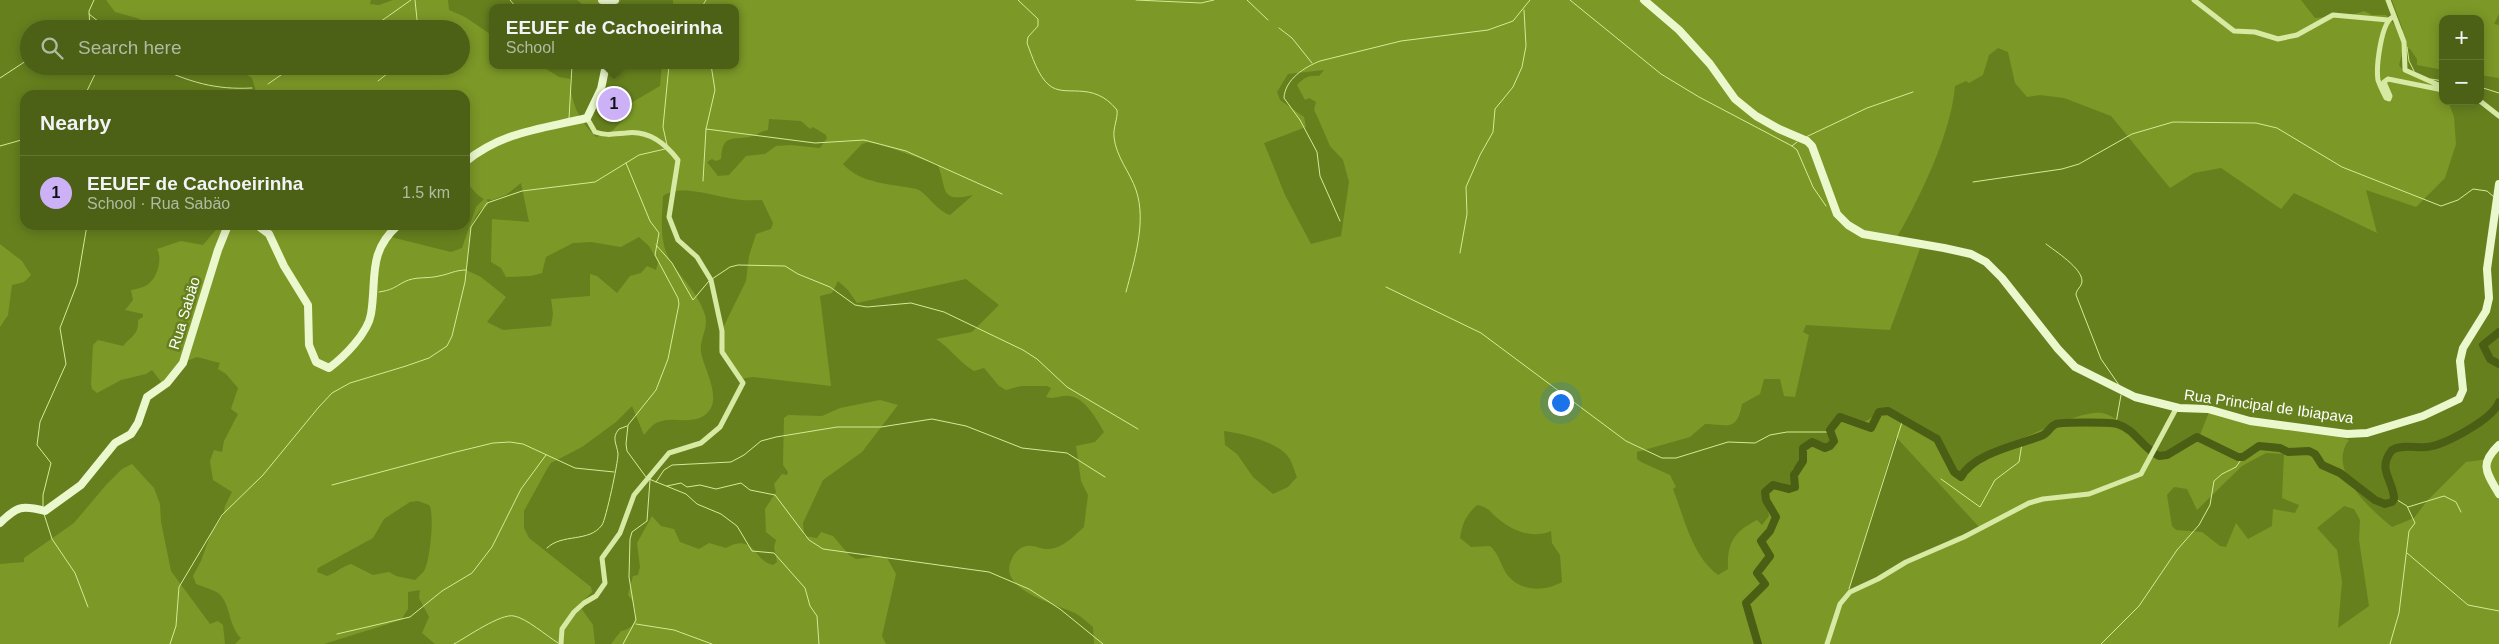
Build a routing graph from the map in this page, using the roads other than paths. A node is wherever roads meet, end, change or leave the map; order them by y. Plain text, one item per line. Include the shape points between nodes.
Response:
1 (602, 0) edge
2 (1644, 0) edge
3 (2194, 0) edge
4 (2388, 0) edge
5 (614, 3) edge
6 (2391, 18) junction
7 (605, 69) edge
8 (2439, 86) edge
9 (2439, 87) edge
10 (2484, 104) edge
11 (2499, 116) edge
12 (587, 118) junction
13 (470, 159) edge
14 (2499, 184) edge
15 (226, 230) edge
16 (264, 230) edge
17 (392, 230) edge
18 (2177, 407) junction
19 (2499, 445) edge
20 (2499, 494) edge
21 (0, 523) edge
22 (560, 644) edge
23 (1827, 644) edge

1 - 5 street
2 - 18 street, Rua Principal de Ibiapava via 1679,30 1710,64 1735,99 1756,116 1812,146 1837,214 1848,225 1863,234 1971,254 1986,262 2075,367 2136,397
3 - 6 street via 2234,31 2255,32 2278,39 2297,35 2333,14
4 - 6 street
6 - 8 street via 2404,42 2405,70
6 - 9 street via 2383,31 2378,68 2378,79 2386,98 2390,98 2385,84 2388,79
7 - 12 street
10 - 11 street
12 - 13 street via 513,134
12 - 22 street via 595,132 605,136 643,133 656,139 678,160 669,217 678,240 697,257 711,280 722,331 722,352 743,383 720,427 701,443 669,453 634,495 620,533 602,558 605,583 596,596 574,612 562,629
14 - 18 street, Rua Principal de Ibiapava via 2487,269 2489,298 2486,311 2463,348 2460,361 2463,390 2459,399 2423,416 2367,433 2347,434 2250,421 2208,409
15 - 21 street, Rua Sabäo via 183,363 166,383 147,397 138,423 130,434 115,443 81,485 45,511 27,506 13,510
16 - 17 street via 269,234 308,305 309,345 316,362 329,368 342,359 357,341 371,316 372,279 377,254
18 - 23 street via 2144,471 2089,494 2029,503 1850,592 1840,604
19 - 20 street via 2486,464 2487,473

